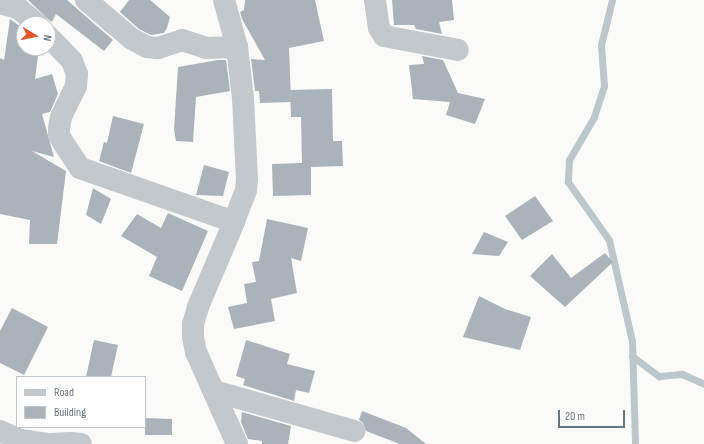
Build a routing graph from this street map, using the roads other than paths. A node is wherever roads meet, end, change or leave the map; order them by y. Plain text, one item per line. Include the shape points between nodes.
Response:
1 (86, 0) edge
2 (224, 0) edge
3 (375, 0) edge
4 (0, 3) edge
5 (28, 16) edge
6 (56, 44) edge
7 (237, 47) junction
8 (458, 50) dead end
9 (234, 222) junction
10 (214, 391) junction
11 (0, 431) edge
12 (354, 431) dead end
13 (49, 444) edge
14 (81, 444) edge
15 (237, 444) edge

1 - 7 street via 132,39 147,47 158,48 182,40 203,47
2 - 7 street
3 - 8 street via 379,28 384,36
4 - 5 street via 18,8
6 - 9 street via 72,61 77,74 76,86 58,128 59,135 80,168
7 - 9 street via 243,98 247,179 246,190
9 - 10 street via 193,324 196,352
10 - 12 street
10 - 15 street
11 - 13 street via 20,440
13 - 14 street

